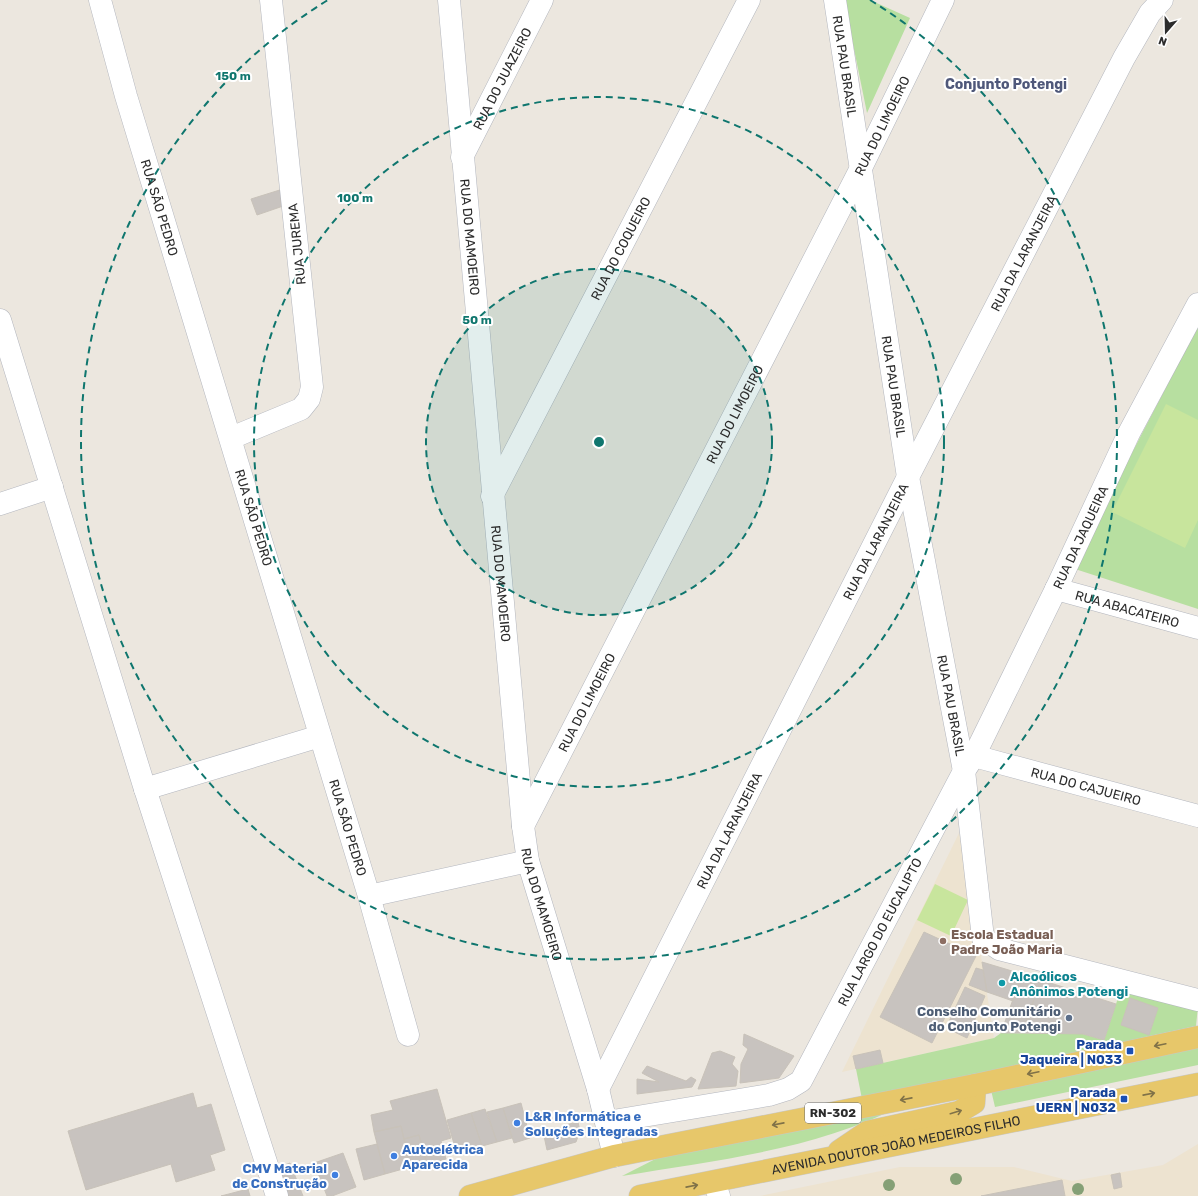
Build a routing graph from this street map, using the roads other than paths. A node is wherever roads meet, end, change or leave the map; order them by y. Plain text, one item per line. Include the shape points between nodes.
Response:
1 (100, 0) edge
2 (271, 0) edge
3 (448, 0) edge
4 (542, 0) edge
5 (749, 0) edge
6 (835, 0) edge
7 (944, 0) edge
8 (1162, 0) edge
9 (462, 157) junction
10 (861, 168) junction
11 (1198, 304) edge
12 (0, 320) edge
13 (231, 438) junction
14 (908, 477) junction
15 (52, 487) junction
16 (492, 496) junction
17 (0, 504) edge
18 (1056, 589) junction
19 (1198, 628) edge
20 (320, 736) junction
21 (969, 764) junction
22 (145, 789) junction
23 (1198, 816) edge
24 (523, 826) junction
25 (528, 861) junction
26 (369, 896) junction
27 (1198, 1000) edge
28 (408, 1035) dead end
29 (1198, 1037) edge
30 (1198, 1084) edge
31 (975, 1085) junction
32 (598, 1089) junction
33 (607, 1122) junction
34 (669, 1144) junction
35 (614, 1156) junction
36 (829, 1158) junction
37 (717, 1189) edge
38 (277, 1196) edge
39 (470, 1196) edge
40 (525, 1196) edge
41 (640, 1196) edge

1 - 13 street, RUA SÃO PEDRO via 126,96
2 - 13 street, RUA JUREMA via 312,387 309,399 301,409
3 - 9 street, RUA DO MAMOEIRO
4 - 9 street, RUA DO JUAZEIRO
5 - 16 street, RUA DO COQUEIRO
6 - 10 street, RUA PAU BRASIL
7 - 10 street, RUA DO LIMOEIRO
8 - 14 street, RUA DA LARANJEIRA via 1150,13 1124,58
9 - 16 street, RUA DO MAMOEIRO
10 - 14 street, RUA PAU BRASIL
10 - 24 street, RUA DO LIMOEIRO
11 - 18 street, RUA DA JAQUEIRA via 1128,433
12 - 15 street
13 - 20 street, RUA SÃO PEDRO
14 - 21 street, RUA PAU BRASIL
14 - 32 street, RUA DA LARANJEIRA
15 - 17 street
15 - 22 street
16 - 24 street, RUA DO MAMOEIRO
18 - 19 street, RUA ABACATEIRO
18 - 21 street, RUA DA JAQUEIRA
20 - 22 street
20 - 26 street, RUA SÃO PEDRO
21 - 23 street, RUA DO CAJUEIRO
21 - 27 street via 983,938 1000,949
21 - 33 street, RUA LARGO DO EUCALIPTO via 801,1081 788,1090 770,1095
22 - 38 street
24 - 25 street, RUA DO MAMOEIRO
25 - 26 street
25 - 32 street, RUA DO MAMOEIRO
26 - 28 street, RUA SÃO PEDRO
29 -> 31 main road, RN-302
36 -> 30 main road, AVENIDA DOUTOR JOÃO MEDEIROS FILHO
31 -> 34 main road, RN-302
36 -> 31 main road via 867,1132 959,1112 974,1103
32 - 33 street, RUA DO MAMOEIRO
33 - 35 street, RUA DO MAMOEIRO
34 - 35 main road, RN-302
34 - 40 main road via 628,1166
35 - 39 main road, RN-302
36 - 37 main road, AVENIDA DOUTOR JOÃO MEDEIROS FILHO
41 -> 37 main road, AVENIDA DOUTOR JOÃO MEDEIROS FILHO

